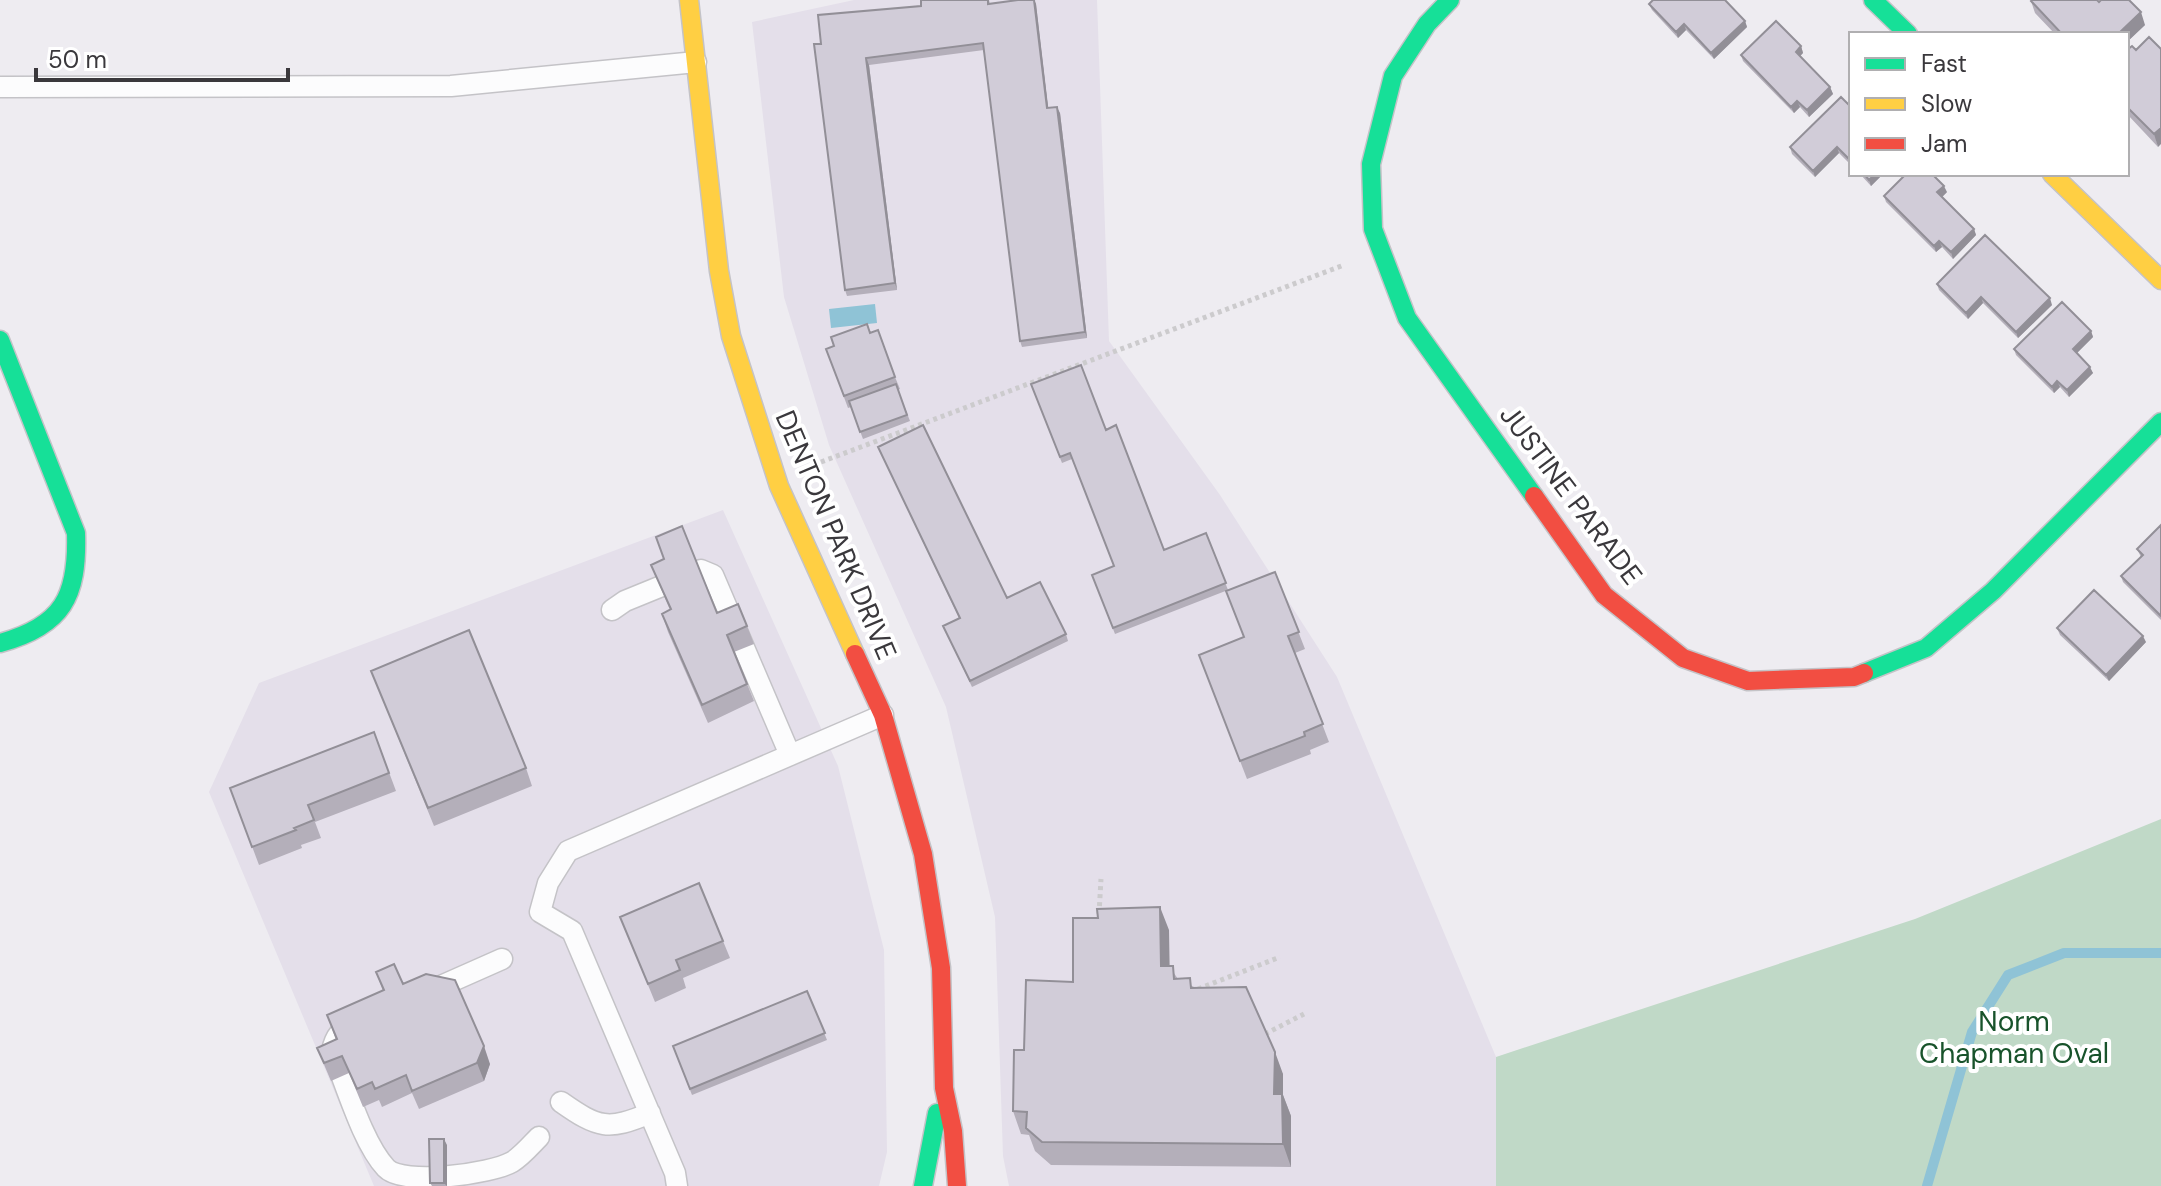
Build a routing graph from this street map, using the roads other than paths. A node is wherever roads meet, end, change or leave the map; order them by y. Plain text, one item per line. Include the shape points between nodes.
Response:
1 (689, 0) edge
2 (1450, 0) edge
3 (1873, 0) edge
4 (1906, 32) edge
5 (696, 62) junction
6 (0, 87) edge
7 (2054, 176) edge
8 (2161, 280) edge
9 (0, 340) edge
10 (2161, 422) edge
11 (612, 610) dead end
12 (0, 643) edge
13 (883, 715) junction
14 (790, 755) junction
15 (502, 959) dead end
16 (416, 996) edge
17 (373, 1015) edge
18 (944, 1088) junction
19 (561, 1102) dead end
20 (650, 1113) junction
21 (539, 1137) dead end
22 (677, 1186) edge
23 (923, 1186) edge
24 (957, 1186) edge

1 - 5 street, DENTON PARK DRIVE
2 - 10 street, JUSTINE PARADE via 1393,76 1371,164 1379,252 1407,318 1604,595 1683,658 1748,681 1854,677 1926,648 1993,591
3 - 4 street
5 - 6 lane via 451,86
5 - 13 street, DENTON PARK DRIVE via 731,336 779,486
7 - 8 street
9 - 12 street via 76,533 79,565 60,614 40,629
11 - 14 lane via 701,570 713,575
13 - 14 lane
13 - 18 street, DENTON PARK DRIVE via 912,807 933,905 941,968
14 - 20 lane via 568,851 548,883 540,912 572,931
15 - 16 lane
17 - 21 lane via 345,1027 332,1051 388,1171 403,1176 468,1176 512,1162
18 - 23 street, DENTON PARK DRIVE
18 - 24 street, DENTON PARK DRIVE
19 - 20 lane via 587,1120 619,1126
20 - 22 lane

